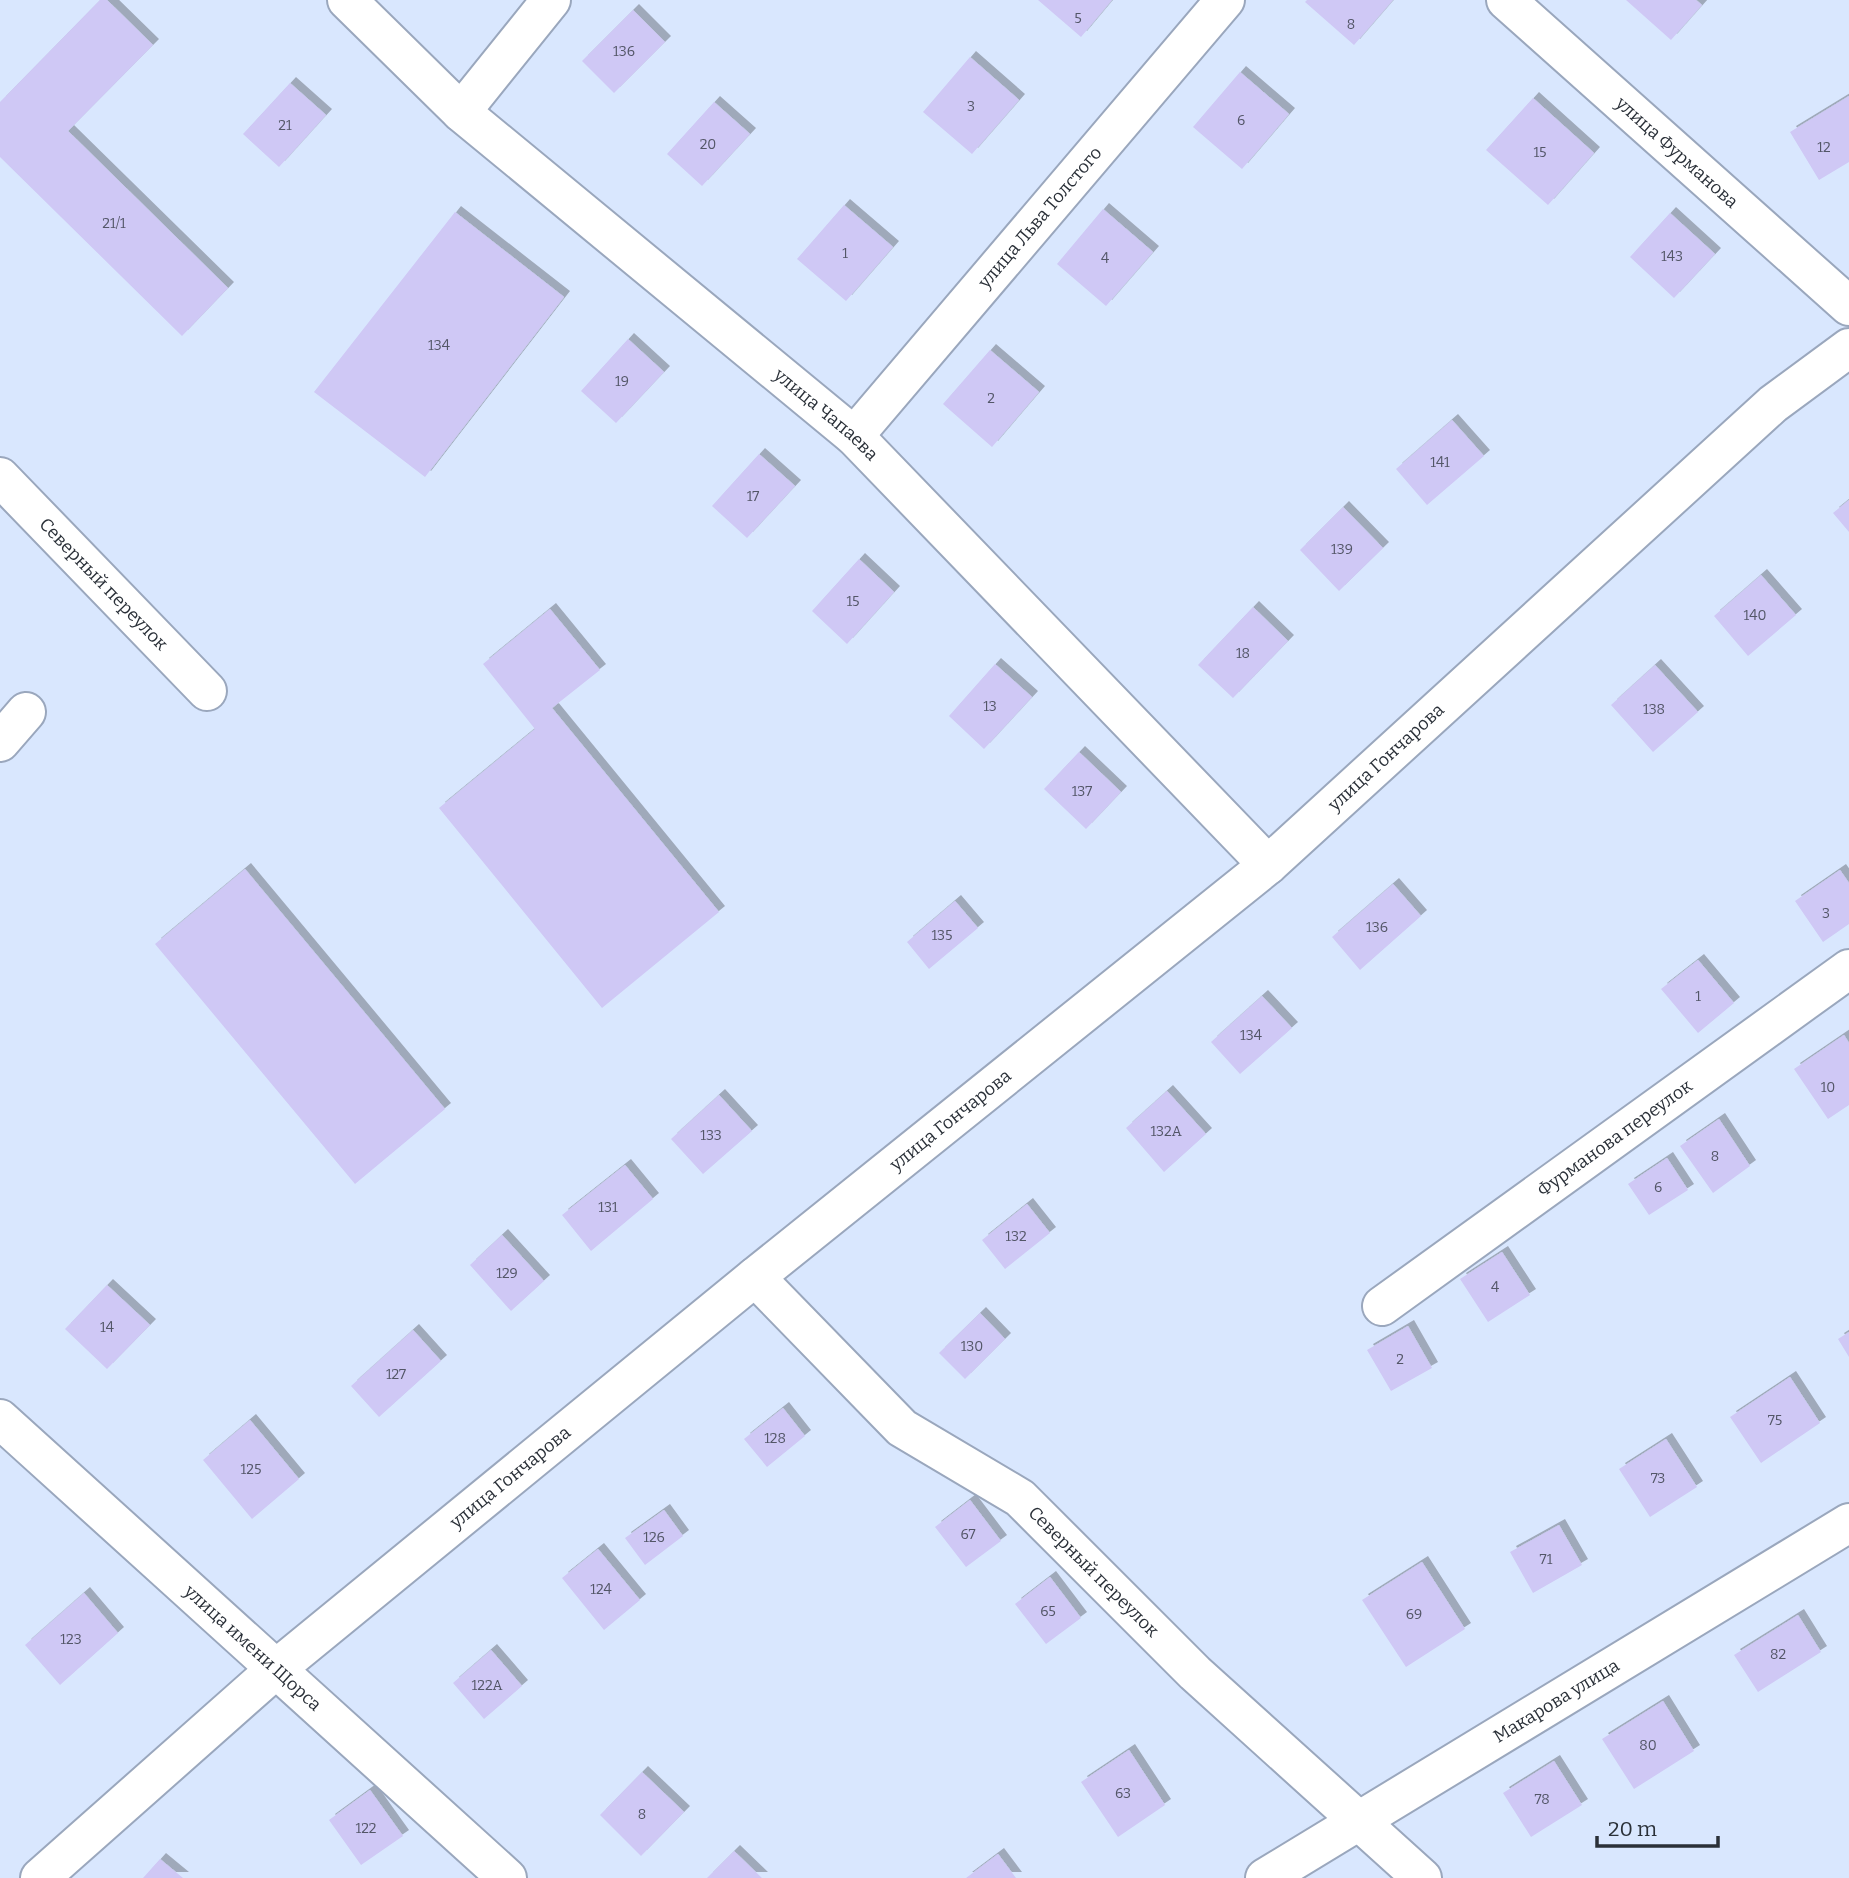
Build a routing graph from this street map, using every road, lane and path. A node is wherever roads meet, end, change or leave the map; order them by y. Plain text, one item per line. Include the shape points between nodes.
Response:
1 (348, 0) edge
2 (551, 0) edge
3 (1225, 0) edge
4 (1506, 0) edge
5 (461, 112) junction
6 (1849, 306) edge
7 (1849, 348) edge
8 (855, 436) junction
9 (0, 477) edge
10 (207, 691) dead end
11 (26, 712) dead end
12 (0, 742) edge
13 (1269, 865) junction
14 (1849, 970) edge
15 (755, 1277) junction
16 (1382, 1307) dead end
17 (0, 1419) edge
18 (1849, 1523) edge
19 (276, 1668) junction
20 (1358, 1820) junction
21 (40, 1878) edge
22 (507, 1878) edge
23 (1265, 1878) edge
24 (1422, 1878) edge

1 - 5 street, улица Чапаева
2 - 5 street
3 - 8 street, улица Льва Толстого
4 - 6 street, улица Фурманова
5 - 8 street, улица Чапаева
7 - 13 street, улица Гончарова via 1773,404
8 - 13 street, улица Чапаева
9 - 10 street, Северный переулок
11 - 12 street
13 - 15 street, улица Гончарова
14 - 16 street, Фурманова переулок
15 - 19 street, улица Гончарова
15 - 20 street, Северный переулок via 902,1428 1020,1498 1195,1673
17 - 19 street, улица имени Щорса
18 - 20 street, Макарова улица
19 - 21 street, улица Гончарова
19 - 22 street, улица имени Щорса
20 - 23 street, Макарова улица
20 - 24 street, Северный переулок

